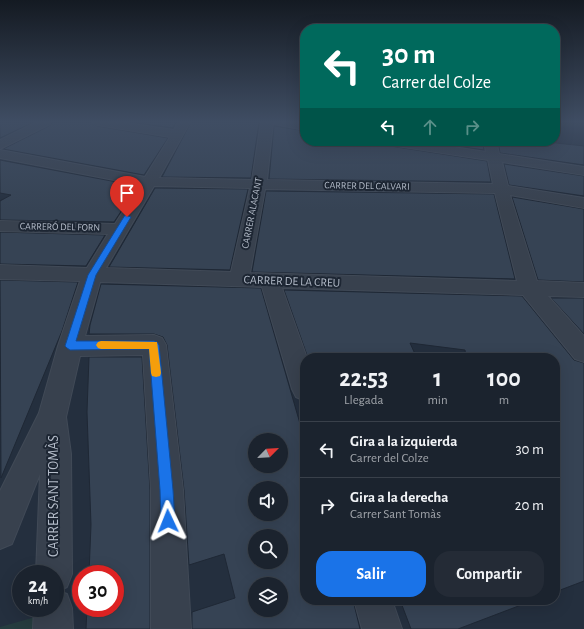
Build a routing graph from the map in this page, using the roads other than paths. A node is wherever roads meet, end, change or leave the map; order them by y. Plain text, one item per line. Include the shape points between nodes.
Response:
1 (166, 151) edge
2 (263, 151) edge
3 (493, 151) edge
4 (502, 151) edge
5 (0, 154) edge
6 (584, 171) edge
7 (149, 182) junction
8 (258, 183) junction
9 (501, 189) junction
10 (584, 203) edge
11 (0, 226) edge
12 (120, 229) junction
13 (2, 274) edge
14 (92, 275) junction
15 (239, 280) junction
16 (270, 280) junction
17 (529, 289) junction
18 (584, 290) edge
19 (70, 346) junction
20 (584, 352) edge
21 (300, 373) edge
22 (52, 417) junction
23 (9, 484) edge
24 (0, 532) edge
25 (54, 565) edge
26 (375, 605) edge
27 (53, 617) edge
28 (53, 629) edge
29 (171, 629) edge
30 (382, 629) edge

1 - 7 street, CARRER SANT TOMÀS
2 - 8 street, CARRER ALACANT
3 - 9 street
4 - 6 street
5 - 7 street, CARRER DEL CALVARI
7 - 8 street, CARRER DEL CALVARI
7 - 12 street, CARRER SANT TOMÀS
8 - 9 street, CARRER DEL CALVARI
8 - 15 street, CARRER ALACANT
9 - 10 street, CARRER DEL CALVARI
9 - 17 street
11 - 12 street, CARRERÓ DEL FORN
12 - 14 street, CARRER SANT TOMÀS
13 - 14 street, CARRER DE LA CREU
14 - 15 street, CARRER DE LA CREU
14 - 19 street, CARRER SANT TOMÀS
15 - 16 street, CARRER DE LA CREU
16 - 17 street, CARRER DE LA CREU
16 - 21 street
17 - 18 street, CARRER DE LA CREU
17 - 20 street
19 - 22 street, CARRER SANT TOMÀS
19 - 29 street via 154,345 167,490
22 - 23 street, CARRER SANT TOMÀS
22 - 25 street, CARRER SANT TOMÀS via 56,454
23 - 24 street, CARRER SANT TOMÀS
26 - 30 street
27 - 28 street

